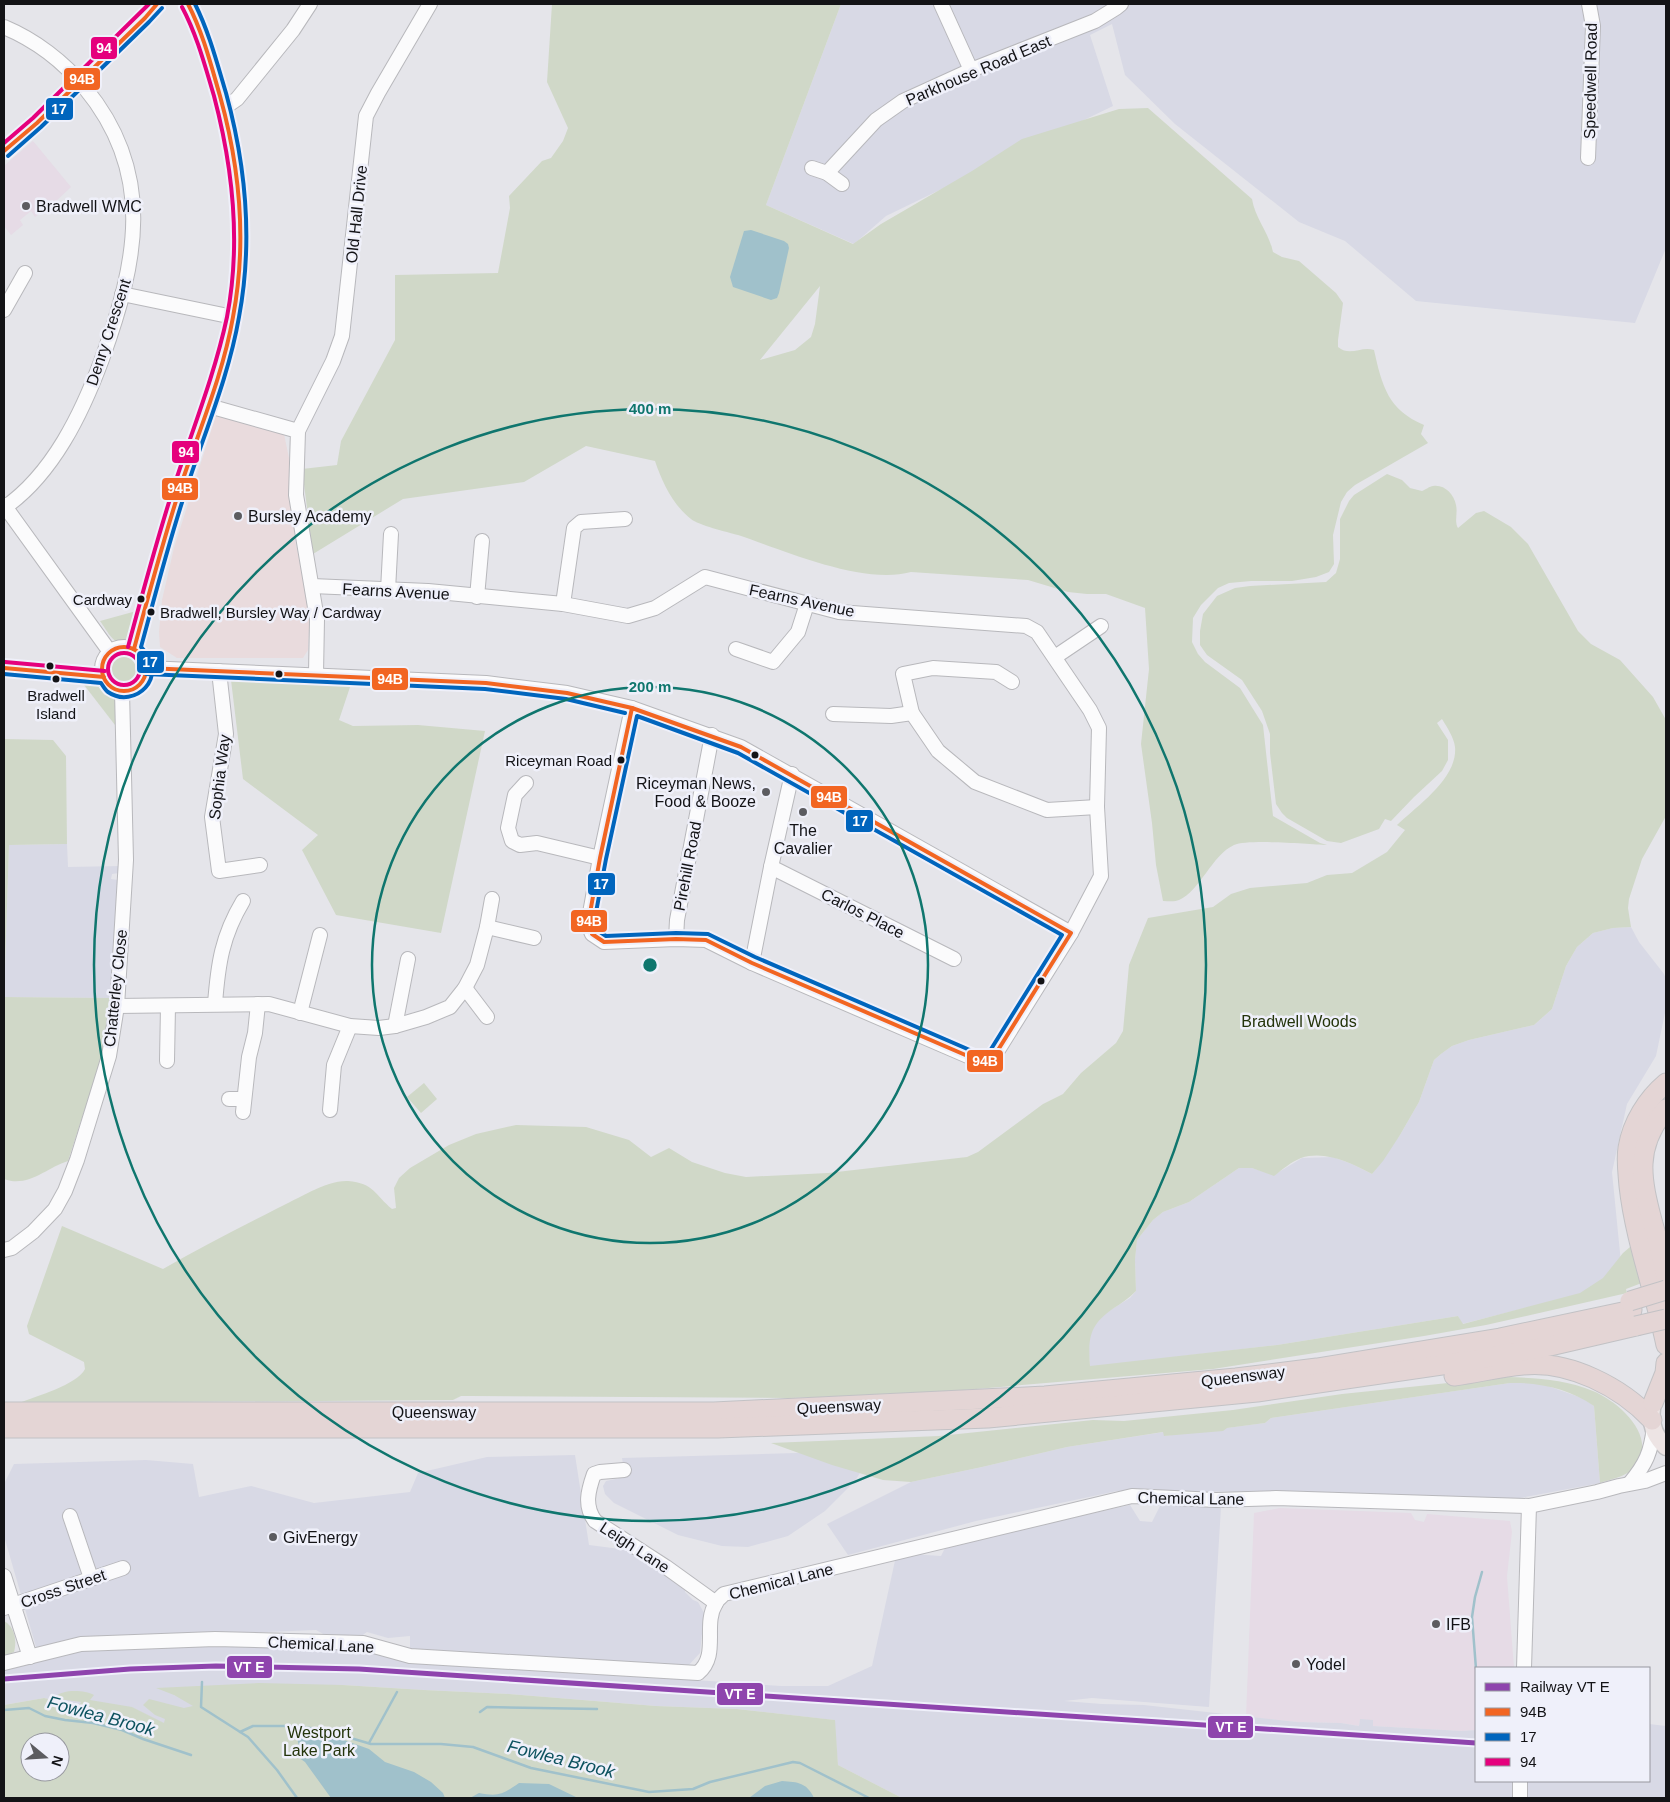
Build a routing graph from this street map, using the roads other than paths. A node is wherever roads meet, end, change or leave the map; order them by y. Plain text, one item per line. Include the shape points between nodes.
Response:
1 (157, 4) edge
2 (188, 4) edge
3 (310, 4) edge
4 (430, 4) edge
5 (941, 4) edge
6 (1121, 4) edge
7 (1589, 4) edge
8 (4, 27) edge
9 (971, 70) junction
10 (80, 82) junction
11 (224, 108) junction
12 (4, 151) edge
13 (1588, 158) dead end
14 (812, 168) dead end
15 (826, 173) junction
16 (842, 184) dead end
17 (24, 274) dead end
18 (122, 294) junction
19 (4, 310) edge
20 (233, 317) junction
21 (209, 406) junction
22 (298, 431) junction
23 (4, 507) edge
24 (620, 522) dead end
25 (391, 534) dead end
26 (483, 541) dead end
27 (312, 586) junction
28 (388, 590) junction
29 (477, 597) junction
30 (563, 604) junction
31 (806, 604) junction
32 (1101, 626) dead end
33 (134, 649) junction
34 (736, 649) dead end
35 (110, 652) junction
36 (1055, 657) junction
37 (4, 668) edge
38 (146, 668) junction
39 (219, 671) junction
40 (316, 674) junction
41 (104, 677) junction
42 (1012, 682) dead end
43 (122, 691) junction
44 (632, 708) junction
45 (912, 713) junction
46 (833, 714) dead end
47 (712, 735) junction
48 (792, 774) junction
49 (526, 783) dead end
50 (1097, 807) junction
51 (600, 858) junction
52 (260, 865) dead end
53 (771, 867) junction
54 (492, 899) dead end
55 (243, 901) dead end
56 (487, 927) junction
57 (1071, 933) junction
58 (320, 935) dead end
59 (534, 938) dead end
60 (676, 938) junction
61 (408, 959) dead end
62 (954, 959) dead end
63 (752, 963) junction
64 (465, 988) junction
65 (214, 1004) junction
66 (258, 1004) junction
67 (117, 1006) junction
68 (168, 1006) junction
69 (300, 1013) junction
70 (488, 1017) dead end
71 (350, 1026) junction
72 (395, 1026) junction
73 (163, 1053) dead end
74 (1666, 1083) edge
75 (229, 1098) dead end
76 (1666, 1109) edge
77 (330, 1110) dead end
78 (4, 1250) edge
79 (1666, 1276) edge
80 (1666, 1290) edge
81 (1666, 1302) edge
82 (1632, 1312) junction
83 (1666, 1319) edge
84 (1666, 1345) edge
85 (1666, 1363) edge
86 (1666, 1385) edge
87 (1074, 1411) junction
88 (4, 1412) edge
89 (1653, 1417) junction
90 (4, 1428) edge
91 (1666, 1447) edge
92 (624, 1470) dead end
93 (1666, 1473) edge
94 (1630, 1483) junction
95 (1529, 1506) junction
96 (70, 1516) dead end
97 (123, 1568) dead end
98 (4, 1576) edge
99 (91, 1578) junction
100 (716, 1603) junction
101 (8, 1606) edge
102 (30, 1657) junction
103 (4, 1663) edge
104 (1524, 1667) edge
105 (1520, 1782) edge
106 (1520, 1798) edge

1 - 10 street
2 - 11 street via 202,35
3 - 11 street via 237,99
4 - 22 street, Old Hall Drive via 366,116 342,336
5 - 9 street
6 - 9 street, Parkhouse Road East via 1095,21
7 - 13 street, Speedwell Road via 1594,26
8 - 10 street, Denry Crescent via 36,44
9 - 15 street, Parkhouse Road East via 903,101 876,120
10 - 12 street
10 - 18 street, Denry Crescent via 97,102 116,134 132,185 132,240
11 - 20 street via 235,162 239,222 238,281
14 - 15 street
15 - 16 street
17 - 19 street
18 - 20 street
18 - 23 street, Denry Crescent via 99,368 79,413 46,466
20 - 21 street
21 - 22 street
21 - 33 street via 182,482
22 - 27 street via 296,495
23 - 35 street
24 - 30 street via 580,522 574,528
25 - 28 street
26 - 29 street
27 - 28 street, Fearns Avenue
27 - 40 street via 318,619
28 - 29 street, Fearns Avenue
29 - 30 street, Fearns Avenue
30 - 31 street, Fearns Avenue via 628,616 655,608 705,578
31 - 34 street via 798,632 772,662
31 - 36 street, Fearns Avenue via 839,612 1026,626 1036,632
32 - 36 street
33 - 35 street via 124,647
33 - 38 street via 140,653
35 - 41 street via 102,670
36 - 50 street, Fearns Avenue via 1099,728
37 - 41 street
38 - 39 street
38 - 43 street via 141,684 135,689
39 - 40 street
39 - 52 street, Sophia Way via 226,734 212,817 219,872
40 - 44 street via 486,683 567,693
41 - 43 street via 111,687
42 - 45 street via 996,672 933,668 903,674
43 - 67 street, Chatterley Close via 126,860
44 - 47 street
44 - 51 street, Fearns Avenue
45 - 46 street via 891,716
45 - 50 street via 938,751 974,782 1047,810
47 - 48 street via 741,746
47 - 60 street, Pirehill Road
48 - 53 street
48 - 57 street
49 - 51 street via 515,795 508,828 512,841 520,844 537,842
50 - 57 street, Fearns Avenue via 1101,876
51 - 60 street, Fearns Avenue via 588,924 592,934 604,942
53 - 62 street, Carlos Place
53 - 63 street
54 - 56 street
55 - 65 street via 227,932 217,966
56 - 59 street
56 - 64 street via 477,965
57 - 63 street, Fearns Avenue via 988,1062
58 - 69 street
60 - 63 street, Fearns Avenue via 706,940
61 - 72 street
64 - 70 street
64 - 72 street via 450,1007
65 - 66 street
65 - 68 street
66 - 69 street
66 - 75 street via 244,1106
67 - 68 street
67 - 78 street, Chatterley Close via 109,1056 65,1191 55,1209 33,1232 12,1248
68 - 73 street
69 - 71 street
71 - 72 street
71 - 77 street via 334,1065
74 - 84 highway via 1636,1122 1627,1164 1632,1207
76 - 79 highway via 1648,1136 1642,1166 1645,1193
80 - 82 highway, bridge
81 - 82 highway, Queensway
82 - 83 highway, Queensway, bridge
82 - 87 highway, Queensway via 1550,1346 1469,1361 1257,1392
82 - 88 highway, Queensway via 1317,1368 1045,1396 714,1412
85 - 89 highway
86 - 89 main road via 1659,1392
87 - 89 highway via 1170,1410 1454,1376 1525,1364 1566,1368 1594,1379
87 - 90 highway, Queensway via 988,1418 718,1428
89 - 91 main road via 1660,1441
89 - 94 street via 1651,1448 1646,1462
92 - 100 street, Leigh Lane via 594,1474 588,1494 590,1514 595,1521
93 - 94 street, Chemical Lane
94 - 95 street, Chemical Lane
95 - 100 street, Chemical Lane via 1132,1496 734,1591 724,1594
95 - 104 street
96 - 99 street
97 - 99 street, Cross Street
98 - 101 street
99 - 101 street, Cross Street
100 - 102 street, Chemical Lane via 711,1616 709,1657 706,1666 698,1673 410,1656 363,1642 215,1639 81,1644
101 - 102 street
102 - 103 street
105 - 106 street

